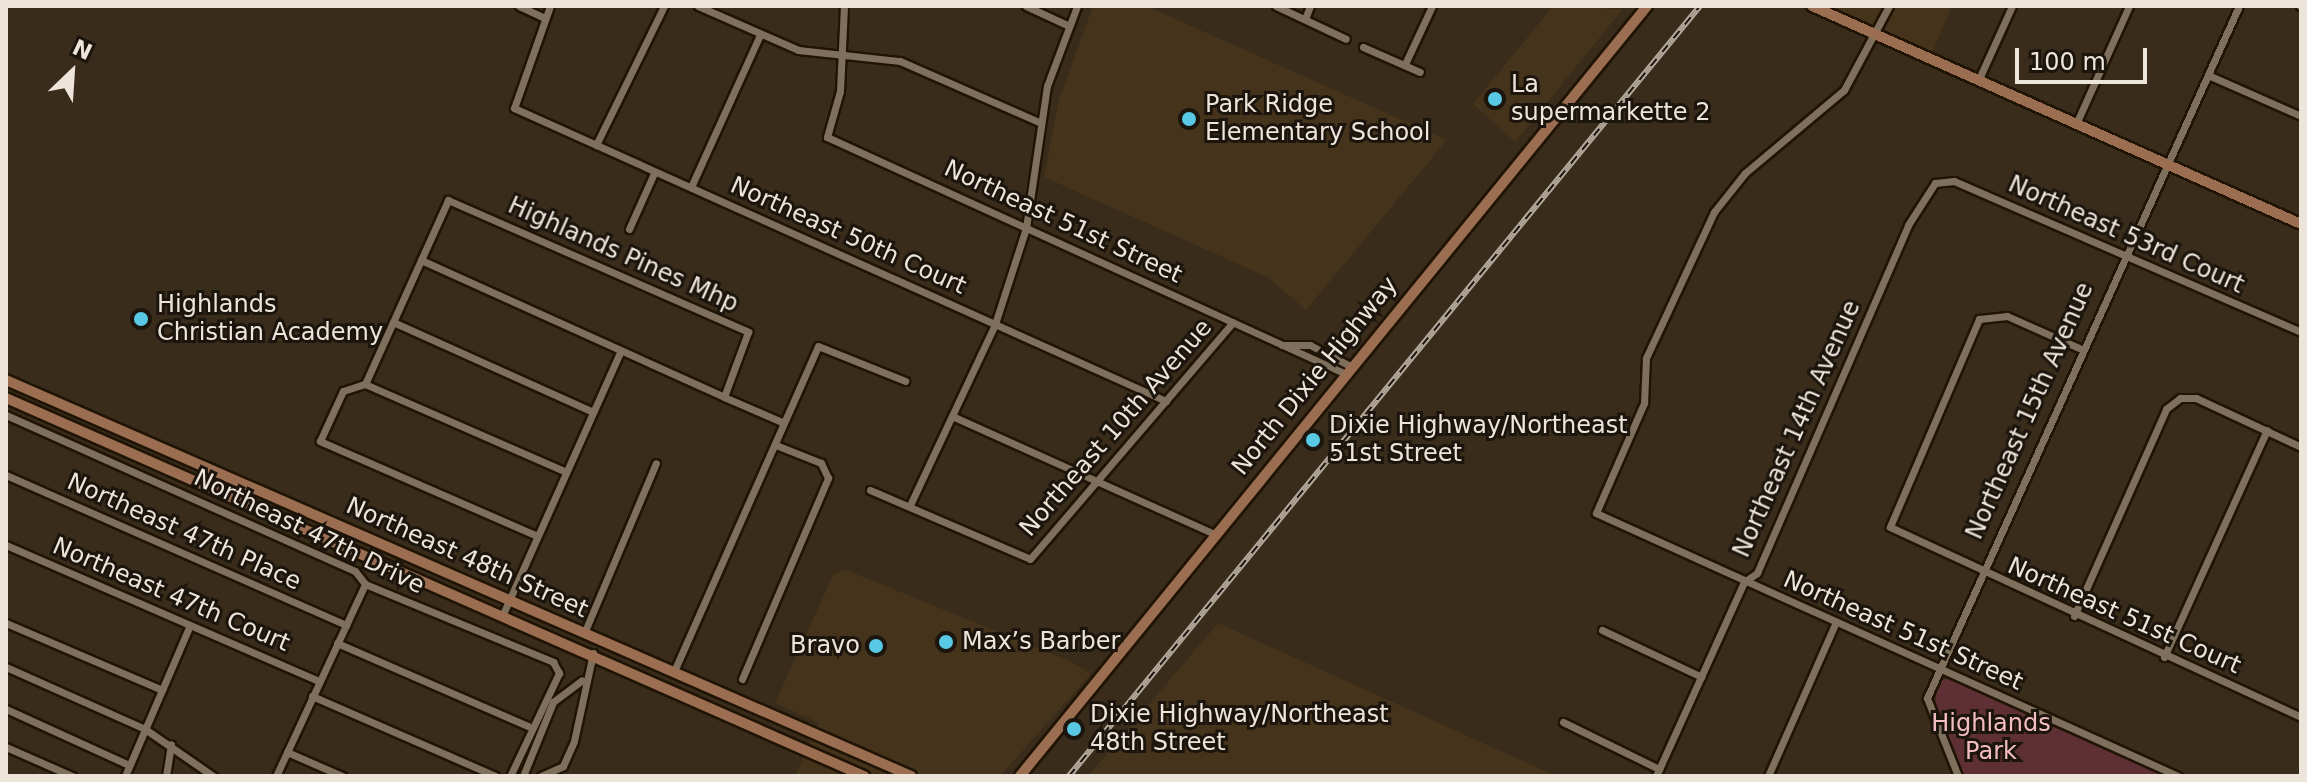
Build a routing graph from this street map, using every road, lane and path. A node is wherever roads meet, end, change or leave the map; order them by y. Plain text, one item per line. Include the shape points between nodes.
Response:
1 (519, 6) edge
2 (550, 6) edge
3 (664, 6) edge
4 (698, 6) edge
5 (844, 6) edge
6 (1026, 6) edge
7 (1077, 6) edge
8 (1276, 6) edge
9 (1310, 6) edge
10 (1432, 6) edge
11 (1647, 6) edge
12 (1812, 6) edge
13 (1889, 6) edge
14 (2012, 6) edge
15 (2129, 6) edge
16 (2239, 6) edge
17 (543, 17) junction
18 (1305, 19) junction
19 (1069, 26) junction
20 (760, 35) junction
21 (1878, 35) junction
22 (1346, 39) dead end
23 (1363, 47) dead end
24 (841, 54) junction
25 (1405, 64) junction
26 (1420, 72) dead end
27 (2208, 75) junction
28 (1978, 81) junction
29 (2301, 116) edge
30 (1039, 122) junction
31 (2076, 124) junction
32 (596, 145) junction
33 (2166, 169) junction
34 (654, 173) junction
35 (1935, 183) joint
36 (691, 187) junction
37 (2301, 224) edge
38 (1026, 228) junction
39 (629, 229) dead end
40 (2121, 257) junction
41 (421, 260) junction
42 (393, 322) junction
43 (1233, 322) junction
44 (995, 324) junction
45 (2301, 332) edge
46 (2079, 348) junction
47 (620, 352) junction
48 (1347, 369) junction
49 (6, 380) edge
50 (905, 381) dead end
51 (365, 384) junction
52 (724, 397) junction
53 (6, 398) edge
54 (1166, 401) junction
55 (591, 411) junction
56 (6, 415) edge
57 (952, 416) junction
58 (782, 422) junction
59 (2267, 430) junction
60 (776, 445) junction
61 (2301, 447) edge
62 (656, 463) dead end
63 (562, 470) junction
64 (6, 475) edge
65 (1099, 482) junction
66 (870, 490) dead end
67 (910, 505) junction
68 (1212, 533) junction
69 (535, 535) junction
70 (6, 545) edge
71 (1979, 573) junction
72 (1744, 582) junction
73 (365, 584) junction
74 (509, 598) junction
75 (503, 614) junction
76 (2074, 616) junction
77 (6, 623) edge
78 (1835, 624) junction
79 (190, 625) junction
80 (346, 625) junction
81 (1602, 630) dead end
82 (585, 631) junction
83 (337, 643) junction
84 (593, 653) junction
85 (2164, 657) junction
86 (6, 667) edge
87 (675, 669) junction
88 (1941, 670) junction
89 (1702, 677) junction
90 (696, 679) junction
91 (742, 679) dead end
92 (582, 680) junction
93 (319, 681) junction
94 (162, 690) junction
95 (312, 696) junction
96 (6, 709) edge
97 (2301, 717) edge
98 (1563, 722) dead end
99 (528, 726) junction
100 (145, 729) junction
101 (171, 744) junction
102 (6, 747) edge
103 (287, 752) junction
104 (129, 765) junction
105 (1658, 772) edge
106 (72, 776) edge
107 (125, 776) edge
108 (166, 776) edge
109 (213, 776) edge
110 (276, 776) edge
111 (342, 776) edge
112 (495, 776) edge
113 (510, 776) edge
114 (523, 776) edge
115 (541, 776) edge
116 (864, 776) edge
117 (911, 776) edge
118 (1020, 776) edge
119 (1768, 776) edge
120 (1958, 776) edge
121 (2178, 776) edge

1 - 17 street
2 - 17 street
3 - 32 street
4 - 20 street
5 - 24 street
6 - 19 street
7 - 19 street
8 - 18 street
9 - 18 street
10 - 25 street
11 - 48 main road, North Dixie Highway
12 - 21 main road
13 - 21 street
14 - 28 street
15 - 31 street
16 - 27 street, Northeast 15th Avenue
17 - 32 street, Northeast 50th Court via 514,108
18 - 22 street
19 - 30 street
20 - 24 street via 798,50
20 - 36 street
21 - 28 main road
21 - 72 street, Northeast 51st Street via 1844,90 1739,179 1714,212 1646,358 1644,403 1596,513
23 - 25 street
24 - 30 street via 900,61
24 - 38 street, Northeast 51st Street via 827,137
25 - 26 street
27 - 29 street
27 - 33 street, Northeast 15th Avenue
28 - 31 main road
30 - 38 street
31 - 33 main road
32 - 34 street, Northeast 50th Court
33 - 37 main road
33 - 40 street, Northeast 15th Avenue
34 - 36 street, Northeast 50th Court
34 - 39 street
35 - 40 street, Northeast 53rd Court via 1954,181
35 - 72 street, Northeast 14th Avenue via 1908,225 1757,573
36 - 44 street, Northeast 50th Court
38 - 43 street, Northeast 51st Street
38 - 44 street
40 - 45 street, Northeast 53rd Court
40 - 46 street, Northeast 15th Avenue
41 - 42 street
41 - 47 street
41 - 52 street, Highlands Pines Mhp via 448,200 748,332
42 - 51 street
42 - 55 street
43 - 48 street, Northeast 51st Street via 1282,345 1310,345
43 - 54 street, Northeast 10th Avenue
44 - 54 street, Northeast 50th Court
44 - 57 street
46 - 71 street, Northeast 15th Avenue
46 - 71 street, Northeast 51st Court via 1991,313 1979,319 1890,527
47 - 52 street
47 - 55 street
48 - 68 main road, North Dixie Highway
49 - 74 main road, Northeast 48th Street
50 - 58 street via 818,346
51 - 63 street
51 - 69 street via 343,391 320,441
52 - 58 street
53 - 75 main road, Northeast 48th Street
54 - 65 street, Northeast 10th Avenue
55 - 63 street
56 - 73 street, Northeast 47th Drive via 355,571
57 - 65 street
57 - 67 street
58 - 60 street
59 - 61 street
59 - 76 street via 2196,398 2180,398 2166,409
59 - 85 street
60 - 87 street
60 - 91 street via 821,463 828,478
62 - 82 street
63 - 69 street
64 - 80 street, Northeast 47th Place
65 - 67 street, Northeast 10th Avenue via 1030,559
65 - 68 street
66 - 67 street
68 - 118 main road, North Dixie Highway
69 - 74 street
70 - 79 street, Northeast 47th Court
71 - 76 street, Northeast 51st Court
71 - 88 street, Northeast 15th Avenue
72 - 78 street, Northeast 51st Street
72 - 89 street, Northeast 14th Avenue
73 - 80 street
73 - 99 street, Northeast 47th Drive via 553,662 559,673
74 - 75 street
74 - 82 main road, Northeast 48th Street
75 - 84 main road, Northeast 48th Street
76 - 85 street, Northeast 51st Court
77 - 94 street
78 - 88 street, Northeast 51st Street
78 - 119 street
79 - 93 street, Northeast 47th Court
79 - 94 street
80 - 83 street
81 - 89 street
82 - 87 main road, Northeast 48th Street
83 - 93 street
83 - 99 street
84 - 90 main road via 610,648
84 - 92 street
84 - 116 main road, Northeast 48th Street
85 - 97 street, Northeast 51st Court
86 - 100 street
87 - 90 main road, Northeast 48th Street
88 - 120 street, Northeast 15th Avenue via 1927,698
88 - 121 street, Northeast 51st Street
89 - 105 street, Northeast 14th Avenue
90 - 117 main road, Northeast 48th Street
92 - 114 street via 553,702
92 - 115 street via 585,704 574,741 563,766
93 - 95 street
94 - 100 street
95 - 103 street
95 - 112 street
96 - 104 street
98 - 105 street
99 - 113 street
100 - 101 street
100 - 104 street
101 - 108 street
101 - 109 street
102 - 106 street
103 - 110 street
103 - 111 street
104 - 107 street

